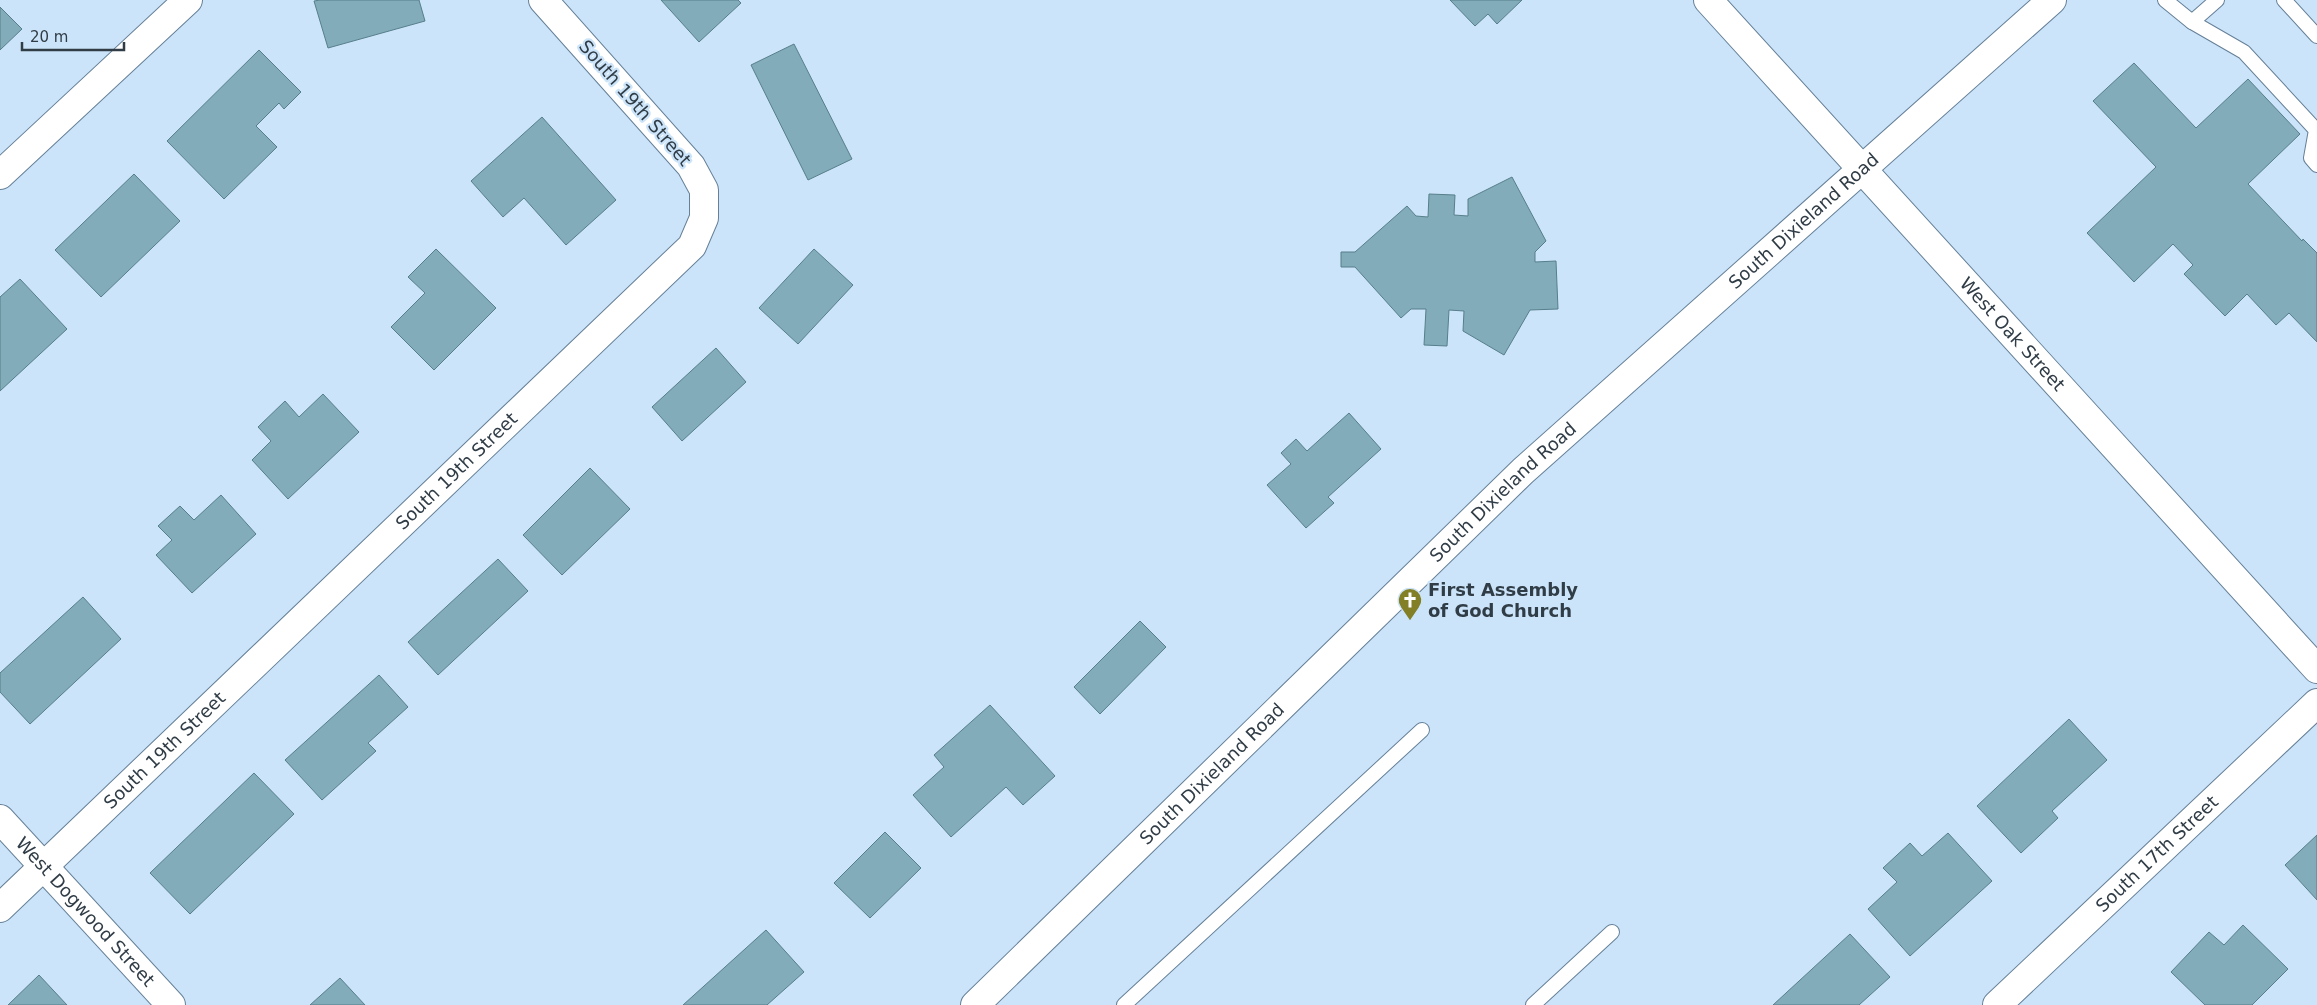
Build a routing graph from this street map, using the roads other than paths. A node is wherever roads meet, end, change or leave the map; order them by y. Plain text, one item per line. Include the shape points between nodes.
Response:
1 (188, 0) edge
2 (543, 0) edge
3 (1708, 0) edge
4 (2052, 0) edge
5 (2165, 0) edge
6 (2217, 0) edge
7 (2284, 0) edge
8 (2192, 22) junction
9 (2317, 36) edge
10 (2317, 165) edge
11 (1863, 169) junction
12 (0, 175) edge
13 (2317, 669) edge
14 (2317, 703) edge
15 (1422, 730) dead end
16 (0, 819) edge
17 (44, 867) junction
18 (0, 908) edge
19 (1612, 932) dead end
20 (171, 1005) edge
21 (975, 1005) edge
22 (1124, 1005) edge
23 (1533, 1005) edge
24 (1998, 1005) edge

1 - 12 street
2 - 17 street, South 19th Street via 692,166 704,190 704,218 692,246
3 - 11 street, West Oak Street
4 - 11 street, South Dixieland Road
5 - 8 lane
6 - 8 lane
7 - 9 lane
8 - 10 lane via 2244,52 2316,130 2311,158
11 - 13 street, West Oak Street
11 - 21 street, South Dixieland Road via 1523,471
14 - 24 street, South 17th Street
15 - 22 lane
16 - 17 street, West Dogwood Street
17 - 18 street, South 19th Street
17 - 20 street, West Dogwood Street
19 - 23 lane

